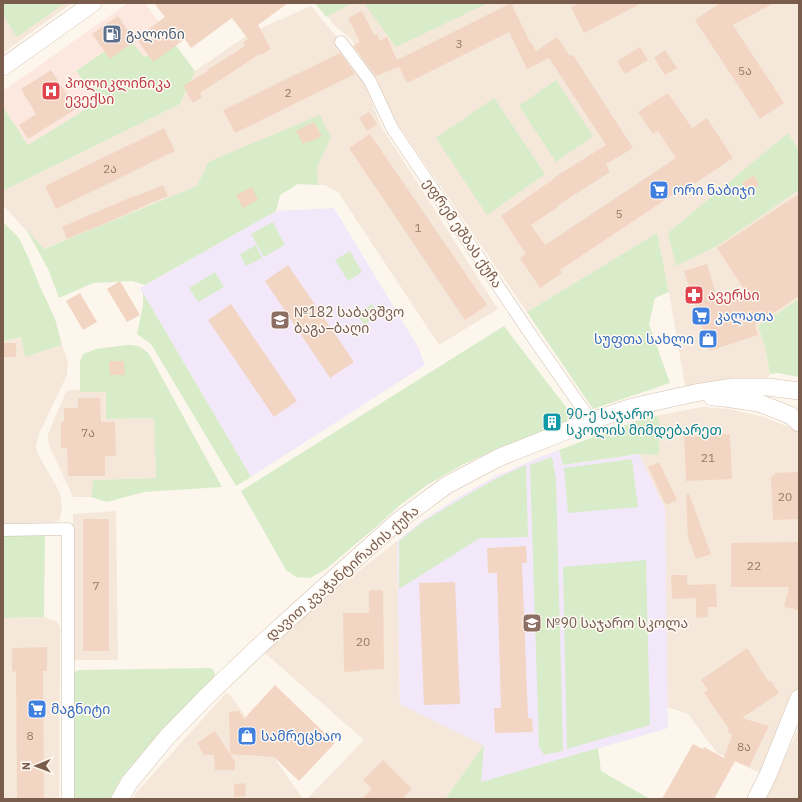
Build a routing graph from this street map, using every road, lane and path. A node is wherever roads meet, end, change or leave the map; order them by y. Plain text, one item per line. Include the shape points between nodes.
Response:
1 (93, 3) edge
2 (341, 42) dead end
3 (3, 67) edge
4 (799, 391) edge
5 (682, 396) junction
6 (591, 421) junction
7 (799, 423) edge
8 (3, 530) edge
9 (799, 698) edge
10 (68, 799) edge
11 (120, 799) edge
12 (756, 799) edge

1 - 3 street
2 - 6 street, ეფრემ ეშბას ქუჩა via 370,81 392,128
4 - 5 street, დავით კვაჭანტირაძის ქუჩა via 768,387 733,387
5 - 6 street, დავით კვაჭანტირაძის ქუჩა via 632,407
5 - 7 street, დავით კვაჭანტირაძის ქუჩა via 759,403 790,415
6 - 11 street, დავით კვაჭანტირაძის ქუჩა via 498,458 447,485 401,518 207,696 167,737 129,783
8 - 10 street via 68,529
9 - 12 street

